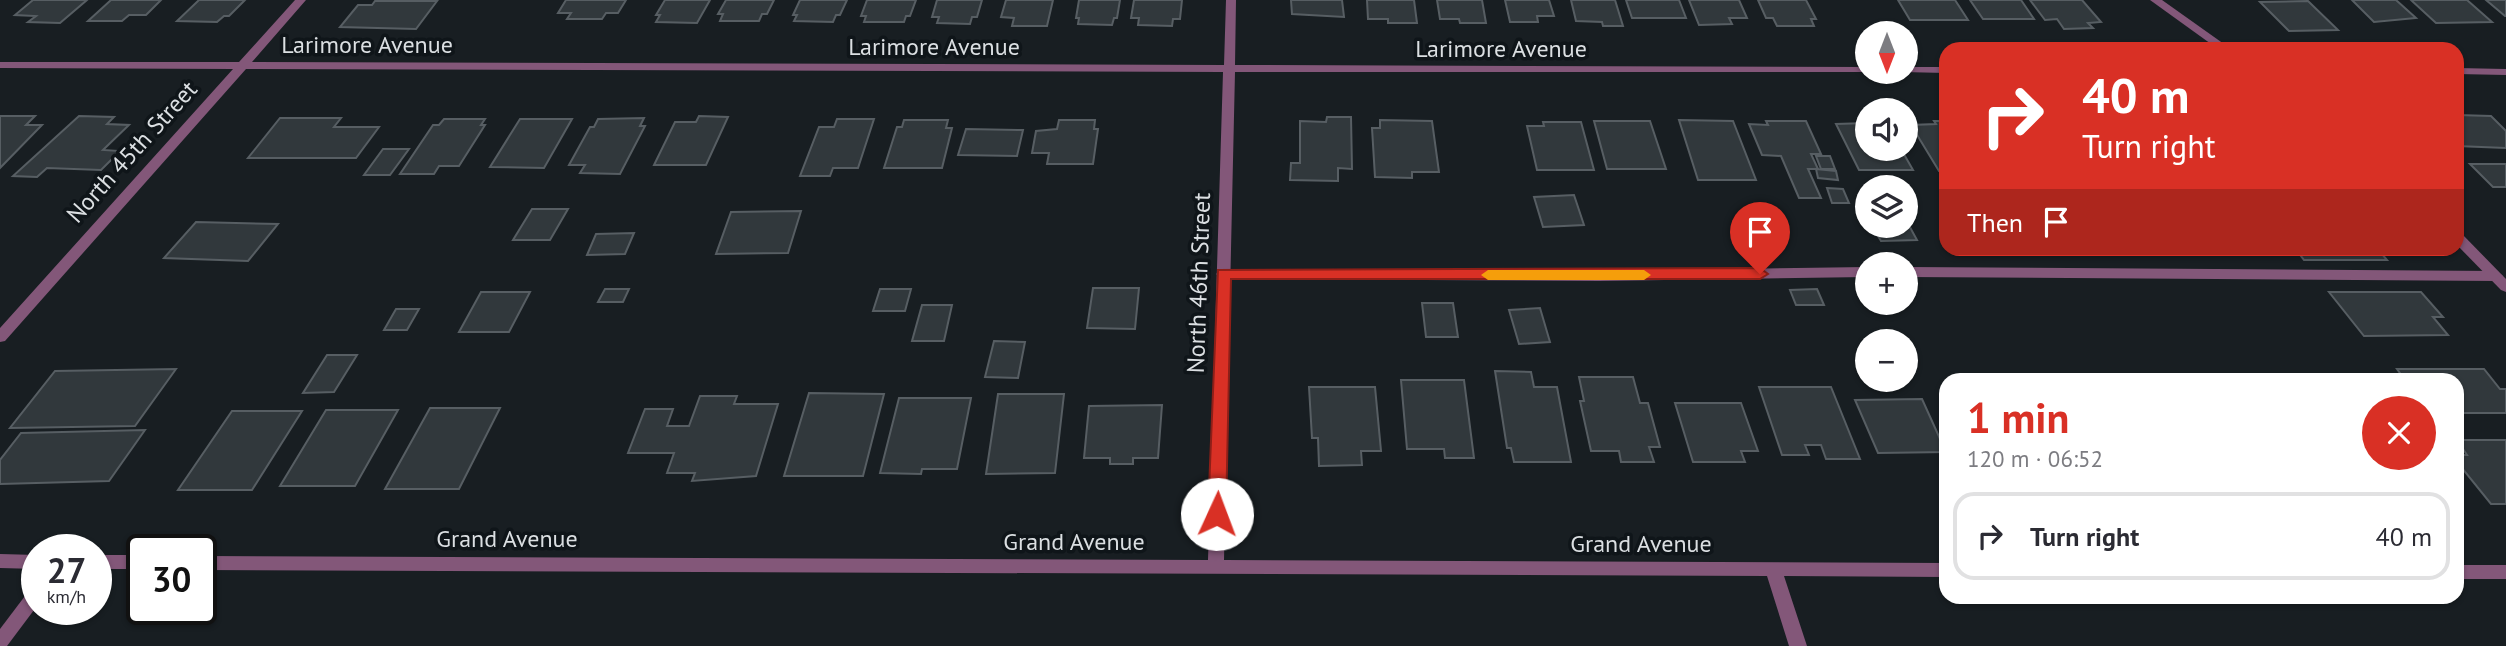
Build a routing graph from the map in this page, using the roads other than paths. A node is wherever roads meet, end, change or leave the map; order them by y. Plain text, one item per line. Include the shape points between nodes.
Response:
1 (301, 0) edge
2 (1231, 0) edge
3 (2155, 0) edge
4 (2215, 42) edge
5 (0, 65) edge
6 (242, 66) junction
7 (1229, 69) junction
8 (1855, 70) edge
9 (1918, 70) edge
10 (1939, 71) edge
11 (2464, 71) edge
12 (2506, 72) edge
13 (2464, 244) edge
14 (1855, 272) edge
15 (1918, 272) edge
16 (1223, 274) junction
17 (2496, 276) junction
18 (2506, 287) edge
19 (0, 337) edge
20 (0, 561) edge
21 (21, 562) edge
22 (217, 562) edge
23 (1216, 567) junction
24 (1773, 569) junction
25 (1939, 570) edge
26 (2464, 572) edge
27 (2506, 572) edge
28 (21, 614) edge
29 (0, 642) edge
30 (1798, 646) edge

1 - 6 street, North 45th Street
2 - 7 street, North 46th Street
3 - 4 street
5 - 6 street, Larimore Avenue
6 - 7 street, Larimore Avenue
6 - 19 street, North 45th Street
7 - 8 street, Larimore Avenue
7 - 16 street, North 46th Street
9 - 10 street
11 - 12 street
13 - 17 street
14 - 16 street
15 - 17 street
16 - 23 street, North 46th Street
17 - 18 street
20 - 21 street
22 - 23 street, Grand Avenue
23 - 24 street, Grand Avenue
24 - 25 street, Grand Avenue
24 - 30 street
26 - 27 street
28 - 29 street

